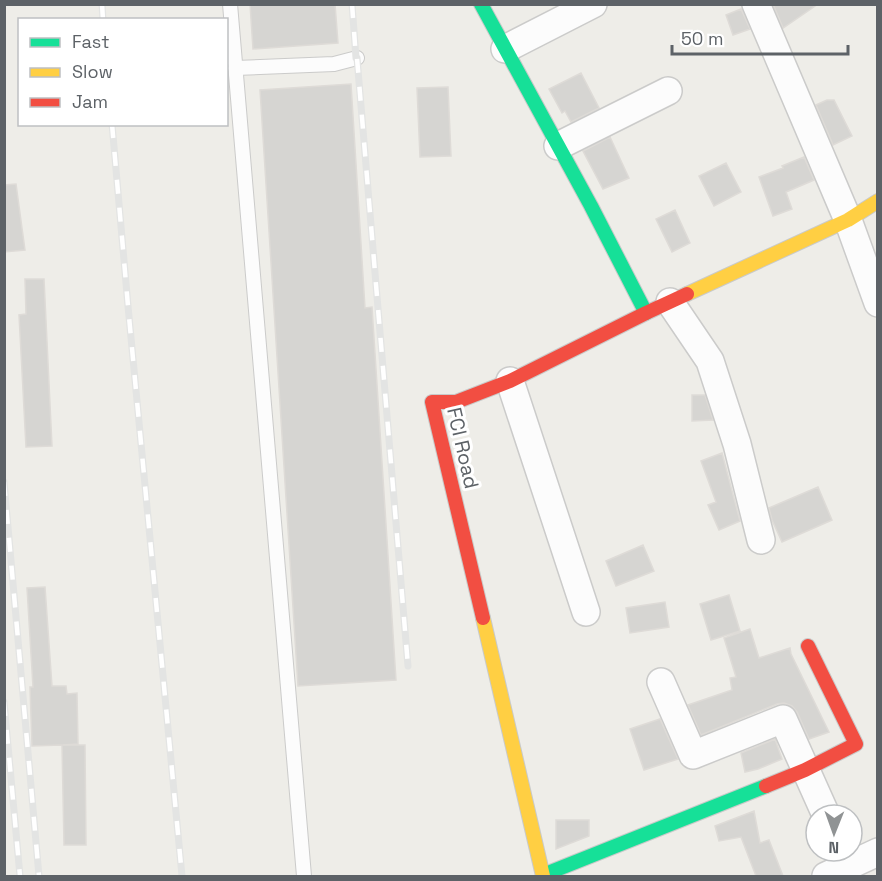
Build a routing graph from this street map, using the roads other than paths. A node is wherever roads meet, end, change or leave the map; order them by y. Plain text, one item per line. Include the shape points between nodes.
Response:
1 (230, 4) edge
2 (481, 4) edge
3 (593, 4) edge
4 (756, 4) edge
5 (505, 49) junction
6 (357, 58) dead end
7 (235, 68) junction
8 (668, 91) dead end
9 (558, 146) junction
10 (878, 201) edge
11 (848, 220) junction
12 (876, 297) edge
13 (670, 302) junction
14 (646, 313) junction
15 (510, 381) junction
16 (761, 540) dead end
17 (586, 612) dead end
18 (808, 646) dead end
19 (661, 682) dead end
20 (805, 770) junction
21 (820, 803) edge
22 (878, 852) edge
23 (840, 864) edge
24 (304, 876) edge
25 (543, 876) edge

1 - 7 lane
2 - 5 street
3 - 5 street
4 - 11 street
5 - 9 street
6 - 7 lane via 334,63
7 - 24 lane
8 - 9 street
9 - 14 street
10 - 11 street, FCI Road
11 - 12 street
11 - 13 street, FCI Road
13 - 14 street, FCI Road
13 - 16 street via 710,361 737,444
14 - 15 street, FCI Road
15 - 17 street
15 - 25 street, FCI Road via 456,402 432,402
18 - 20 street via 856,744
19 - 20 street via 693,755 783,719
20 - 21 street
20 - 25 street
22 - 23 street

